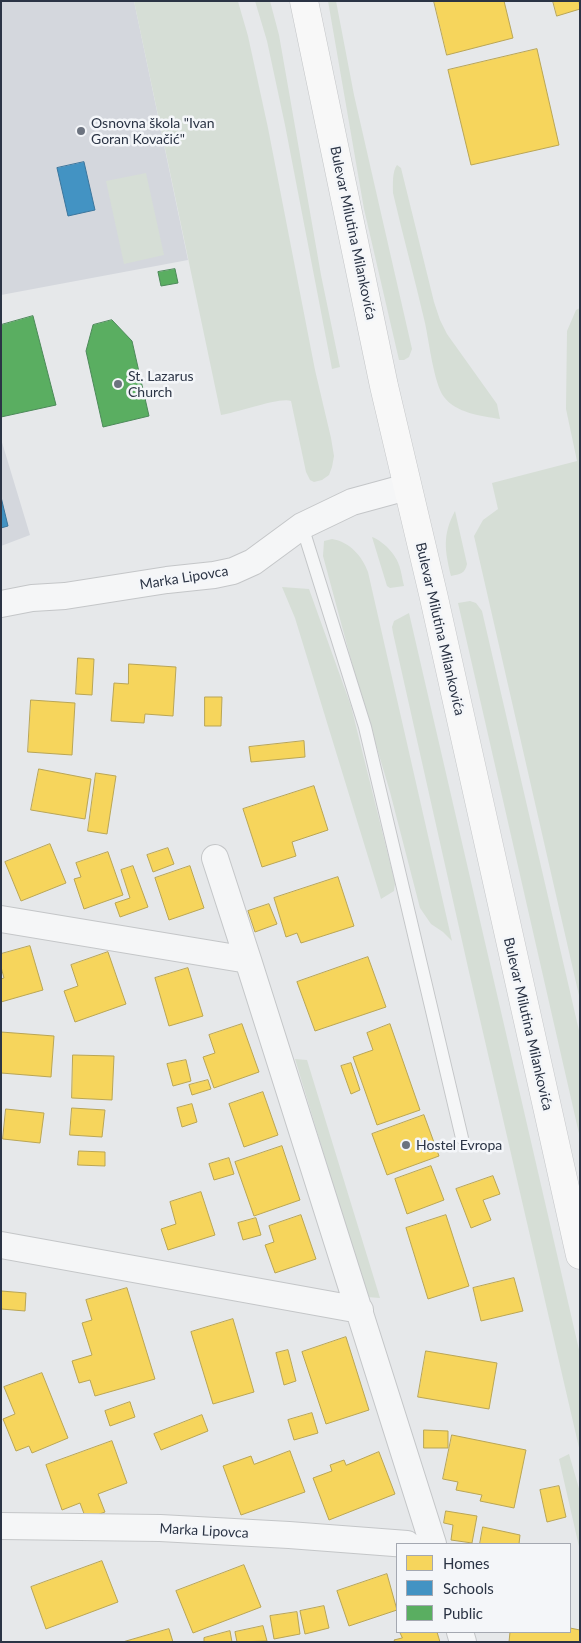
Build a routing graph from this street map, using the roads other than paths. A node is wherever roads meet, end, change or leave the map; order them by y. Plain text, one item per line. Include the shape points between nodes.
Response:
1 (304, 1) edge
2 (407, 487) junction
3 (302, 526) junction
4 (1, 604) edge
5 (215, 858) dead end
6 (1, 919) edge
7 (248, 960) junction
8 (462, 1138) dead end
9 (1, 1245) edge
10 (580, 1255) edge
11 (360, 1310) junction
12 (1, 1526) edge
13 (396, 1543) edge
14 (433, 1543) edge

1 - 2 street, Bulevar Milutina Milankovića
2 - 3 street, Marka Lipovca via 352,502
2 - 10 street, Bulevar Milutina Milankovića
3 - 4 street, Marka Lipovca via 252,562 233,571
3 - 8 lane via 365,726
5 - 7 street
6 - 7 street
7 - 11 street
9 - 11 street
11 - 14 street
12 - 13 street, Marka Lipovca via 160,1528

